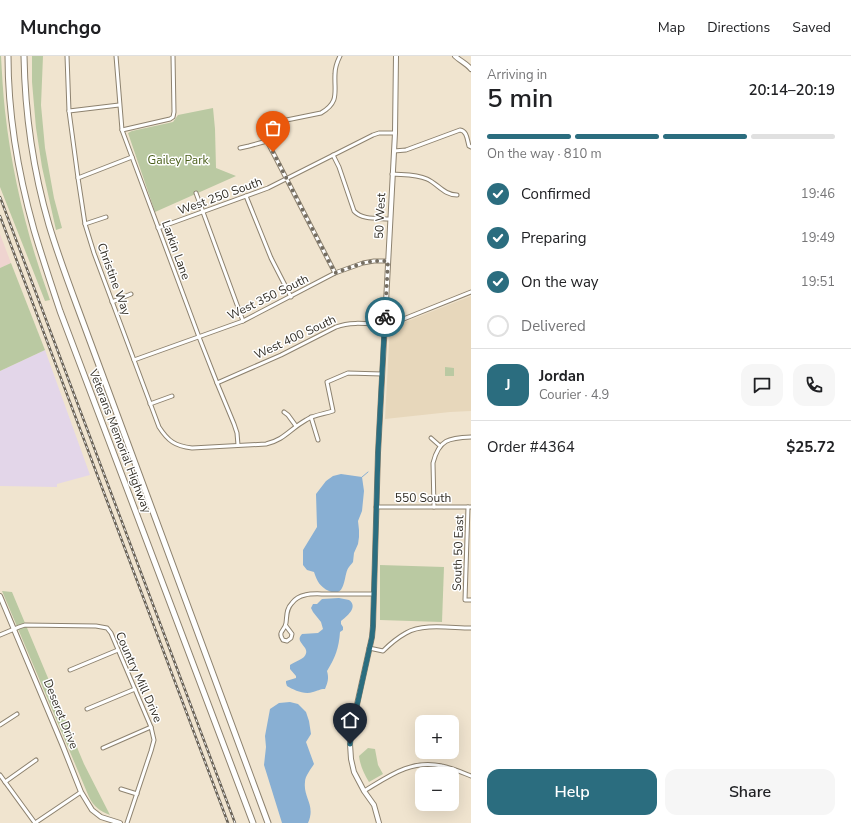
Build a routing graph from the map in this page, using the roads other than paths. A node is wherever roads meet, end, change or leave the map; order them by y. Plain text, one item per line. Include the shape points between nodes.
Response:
1 (8, 56) edge
2 (25, 56) edge
3 (67, 56) edge
4 (116, 56) edge
5 (173, 56) edge
6 (340, 56) edge
7 (396, 56) edge
8 (455, 56) edge
9 (463, 56) edge
10 (466, 64) junction
11 (471, 69) edge
12 (119, 105) junction
13 (69, 111) junction
14 (122, 130) junction
15 (395, 133) junction
16 (267, 141) junction
17 (471, 147) edge
18 (240, 148) dead end
19 (394, 150) junction
20 (333, 155) junction
21 (132, 157) junction
22 (392, 174) junction
23 (434, 176) dead end
24 (78, 178) junction
25 (287, 179) junction
26 (431, 181) junction
27 (196, 194) dead end
28 (457, 195) dead end
29 (246, 196) junction
30 (203, 212) junction
31 (106, 217) dead end
32 (390, 219) junction
33 (85, 224) junction
34 (158, 228) junction
35 (388, 261) junction
36 (335, 273) junction
37 (471, 292) edge
38 (131, 294) dead end
39 (291, 297) junction
40 (112, 302) junction
41 (385, 320) junction
42 (244, 321) junction
43 (384, 325) junction
44 (199, 337) junction
45 (134, 360) junction
46 (382, 374) junction
47 (217, 383) junction
48 (172, 396) dead end
49 (150, 404) junction
50 (284, 412) dead end
51 (312, 417) junction
52 (296, 426) junction
53 (471, 437) edge
54 (431, 438) dead end
55 (318, 440) dead end
56 (238, 446) junction
57 (440, 446) junction
58 (376, 507) junction
59 (434, 507) junction
60 (470, 507) edge
61 (469, 550) edge
62 (374, 594) junction
63 (0, 596) edge
64 (471, 600) edge
65 (286, 626) junction
66 (471, 628) edge
67 (14, 629) junction
68 (0, 635) edge
69 (369, 648) junction
70 (118, 650) junction
71 (70, 670) dead end
72 (135, 689) junction
73 (87, 709) dead end
74 (17, 714) dead end
75 (0, 725) edge
76 (151, 727) junction
77 (103, 748) dead end
78 (36, 760) dead end
79 (0, 775) edge
80 (471, 776) edge
81 (5, 782) junction
82 (121, 788) dead end
83 (364, 791) junction
84 (81, 792) junction
85 (137, 794) junction
86 (35, 823) edge
87 (120, 823) edge
88 (127, 823) edge
89 (253, 823) edge
90 (268, 823) edge
91 (379, 823) edge

1 - 89 highway, Veterans Memorial Highway via 13,128 21,178 34,230 60,311
2 - 90 highway, Veterans Memorial Highway via 28,123 36,174 49,225 76,306
3 - 13 street, Christine Way
4 - 12 street, Larkin Lane
5 - 14 street via 173,117
6 - 16 street via 336,64 335,98 328,109 321,113 262,125
7 - 15 street, 50 West
8 - 10 street
9 - 10 street
10 - 11 street
12 - 13 street
12 - 14 street, Larkin Lane
13 - 24 street, Christine Way
14 - 21 street, Larkin Lane
15 - 19 street, 50 West
15 - 20 street, West 250 South via 372,134
16 - 18 street
16 - 25 street
17 - 19 street via 466,133 460,130 406,150
19 - 22 street, 50 West
20 - 25 street, West 250 South
20 - 32 street via 357,215
21 - 24 street
21 - 34 street, Larkin Lane
22 - 26 street via 414,175
22 - 32 street, 50 West
23 - 26 street
24 - 33 street, Christine Way
25 - 29 street, West 250 South
25 - 36 street
26 - 28 street via 448,194
27 - 30 street
29 - 30 street, West 250 South
29 - 39 street
30 - 34 street, West 250 South
30 - 42 street
31 - 33 street
32 - 35 street, 50 West
33 - 40 street, Christine Way
34 - 44 street, Larkin Lane
35 - 36 street, West 350 South via 363,263
35 - 41 street, 50 West
36 - 39 street, West 350 South
37 - 41 street via 400,320
38 - 40 street
39 - 42 street, West 350 South
40 - 45 street, Christine Way
41 - 43 street, 50 West
42 - 44 street, West 350 South
43 - 46 street, 50 West
43 - 47 street, West 400 South via 344,324
44 - 45 street, West 350 South
44 - 47 street, Larkin Lane
45 - 49 street, Christine Way
46 - 51 street, Christine Way via 348,372 327,382 333,411
46 - 58 street, 50 West
47 - 56 street, Larkin Lane via 234,424
48 - 49 street
49 - 56 street, Christine Way via 163,434 175,444 192,448
50 - 52 street
51 - 52 street, Christine Way
51 - 55 street
52 - 56 street, Christine Way via 273,442
53 - 57 street via 452,438
54 - 57 street
57 - 59 street via 433,463
58 - 59 street, 550 South
58 - 62 street, 50 West
59 - 60 street, 550 South
60 - 61 street, South 50 East
61 - 64 street, South 50 East via 465,600
62 - 65 street via 305,595 291,604 286,614
62 - 69 street, 50 West
63 - 67 street, Deseret Drive
65 - 65 street via 280,636 282,640 287,641 292,634
66 - 69 street via 421,628 406,633 383,650
67 - 68 street
67 - 70 street, Country Mill Drive via 25,625 107,628
67 - 84 street, Deseret Drive
69 - 83 street, 50 West via 350,744 354,772
70 - 71 street
70 - 72 street, Country Mill Drive
72 - 73 street
72 - 76 street, Country Mill Drive
74 - 75 street
76 - 77 street
76 - 85 street, Country Mill Drive via 154,740
78 - 81 street
79 - 81 street
80 - 83 street via 440,765 417,765 397,771
81 - 86 street
82 - 85 street
83 - 91 street, 50 West via 374,805
84 - 86 street
84 - 87 street, Deseret Drive via 92,810 101,817
85 - 88 street, Country Mill Drive

